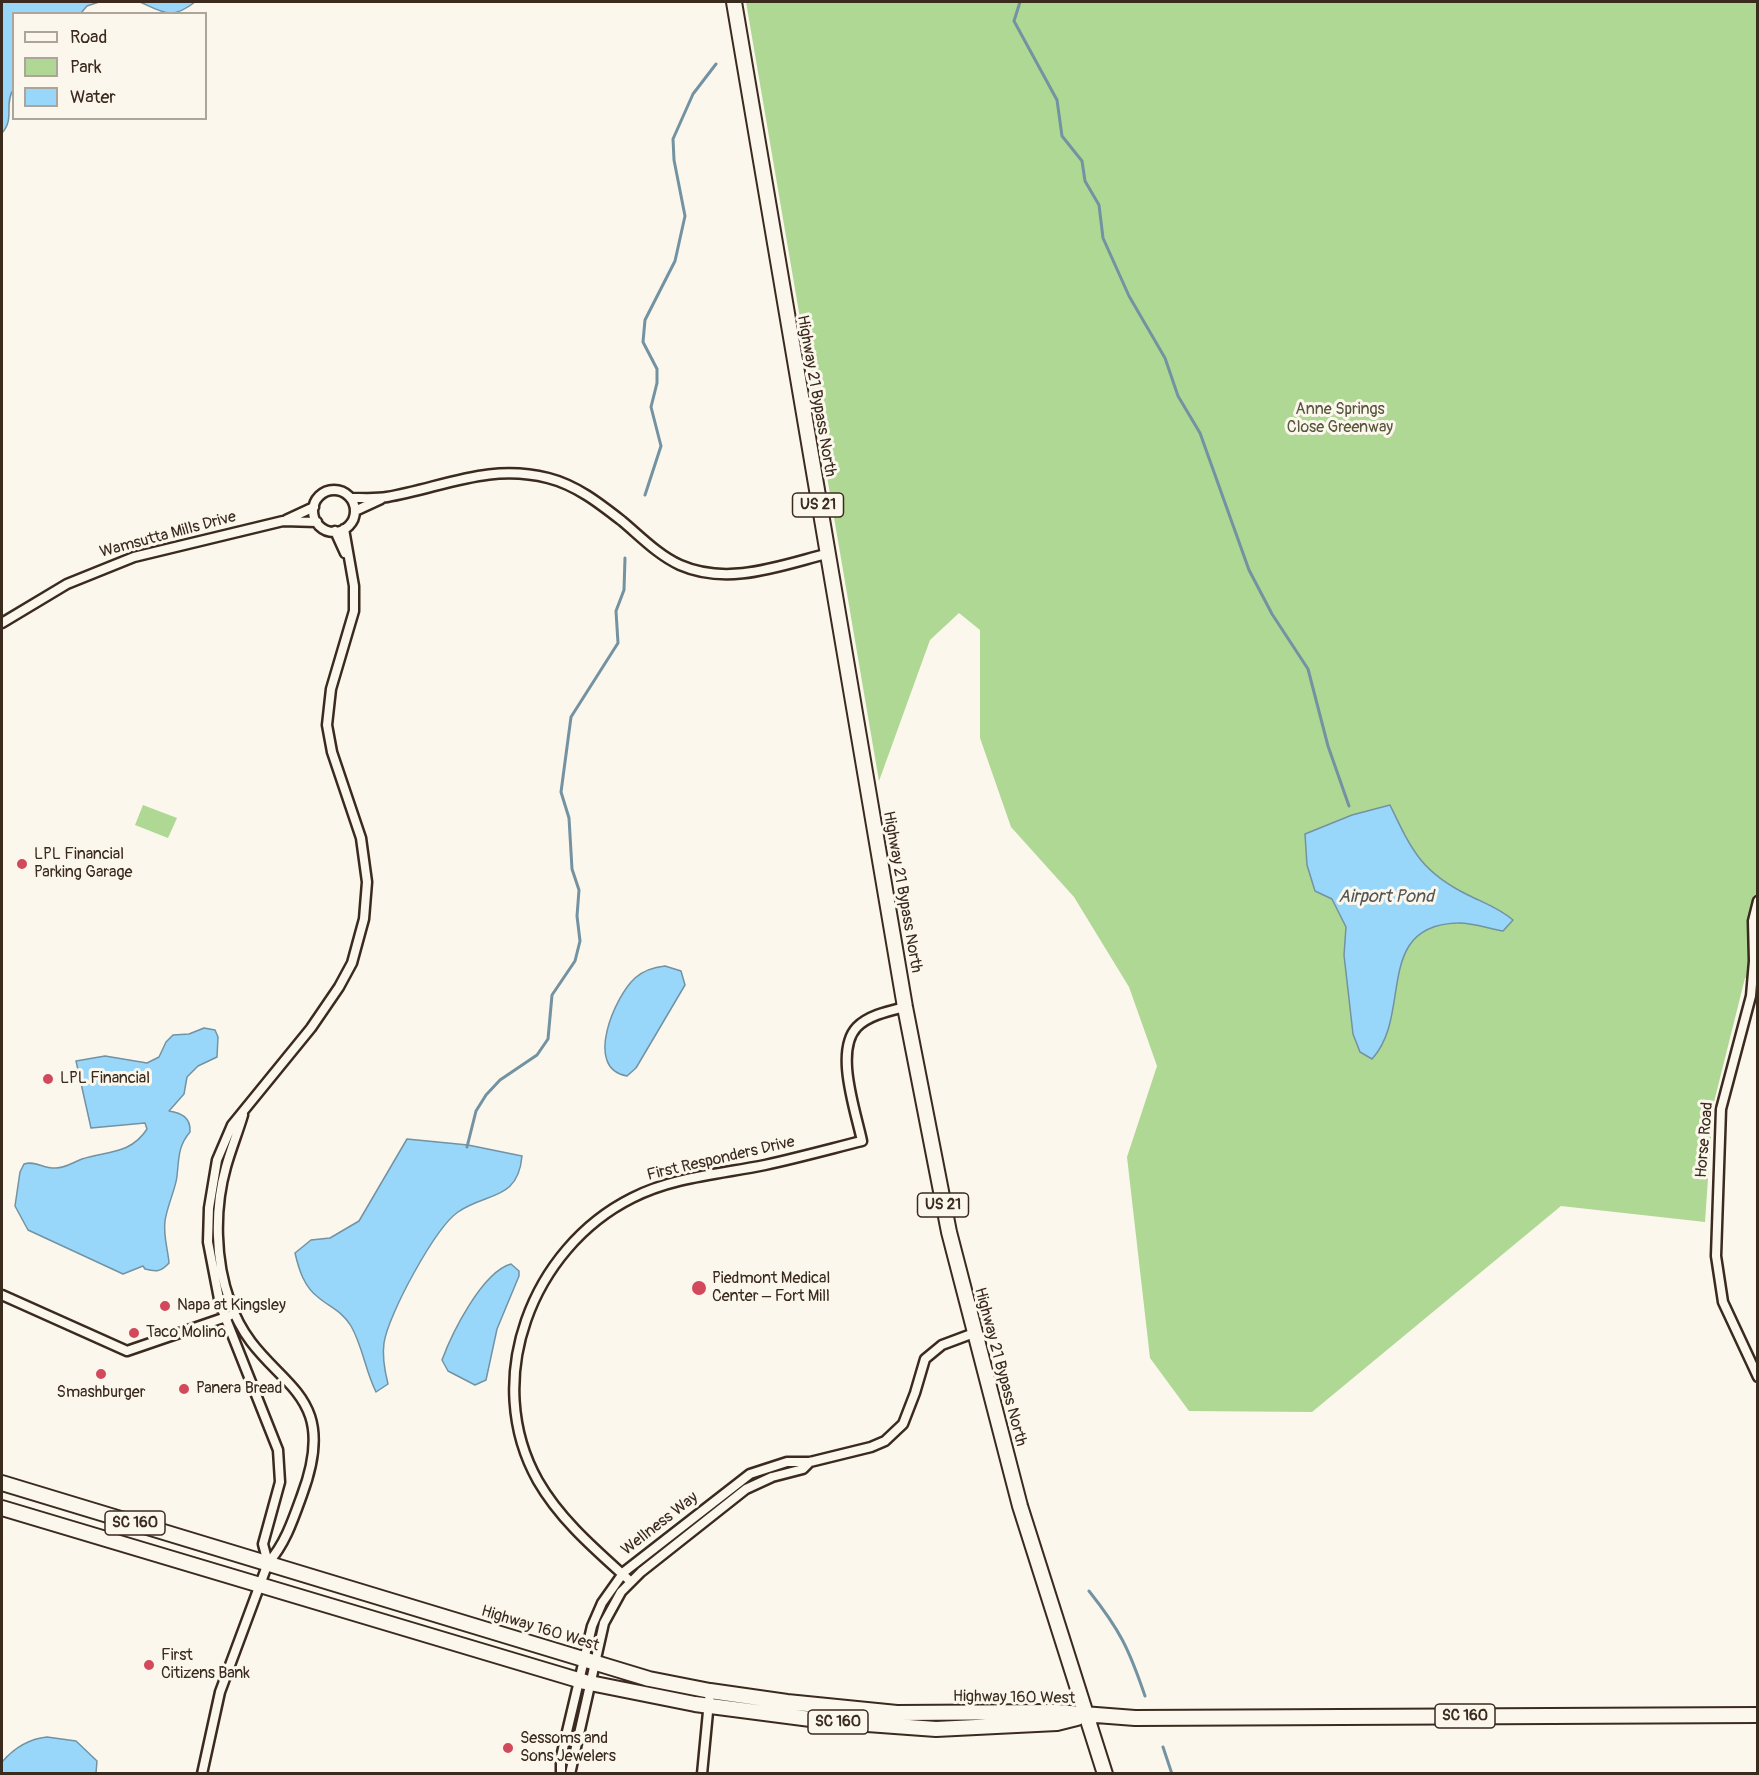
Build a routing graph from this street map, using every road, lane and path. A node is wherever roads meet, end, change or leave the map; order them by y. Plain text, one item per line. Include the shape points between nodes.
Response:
1 (734, 2) edge
2 (351, 498) junction
3 (385, 498) junction
4 (314, 507) junction
5 (355, 511) junction
6 (283, 521) junction
7 (317, 522) junction
8 (344, 529) junction
9 (335, 531) junction
10 (826, 554) junction
11 (348, 559) junction
12 (2, 623) edge
13 (1758, 901) edge
14 (905, 1007) junction
15 (243, 1114) junction
16 (2, 1295) edge
17 (235, 1314) junction
18 (224, 1318) junction
19 (974, 1333) junction
20 (1758, 1377) edge
21 (810, 1462) junction
22 (2, 1483) edge
23 (724, 1493) junction
24 (730, 1500) junction
25 (2, 1508) edge
26 (268, 1563) junction
27 (622, 1574) junction
28 (630, 1581) junction
29 (261, 1586) junction
30 (587, 1671) junction
31 (710, 1691) junction
32 (708, 1706) junction
33 (1758, 1715) edge
34 (1087, 1716) junction
35 (202, 1773) edge
36 (561, 1773) edge
37 (570, 1773) edge
38 (702, 1773) edge
39 (1105, 1773) edge

1 - 10 main road, Highway 21 Bypass North / US 21
2 - 3 street, Wamsutta Mills Drive
2 - 4 street, Wamsutta Mills Drive via 339,491 326,492
2 - 5 street
3 - 5 street, Wamsutta Mills Drive
3 - 10 street, Wamsutta Mills Drive via 484,473 530,474 568,484 679,564 704,572 747,573
4 - 6 street, Wamsutta Mills Drive
4 - 7 street
5 - 8 street
6 - 7 street, Wamsutta Mills Drive
6 - 12 street, Wamsutta Mills Drive via 113,564 67,584
7 - 9 street, Wamsutta Mills Drive
8 - 9 street
8 - 11 street
9 - 11 street
10 - 14 main road, Highway 21 Bypass North / US 21
11 - 15 street via 354,611 331,688 327,725 361,838 367,882 364,920 352,963 339,987
13 - 20 street, Horse Road via 1753,921 1751,996 1721,1109 1716,1256 1723,1302
14 - 19 main road, Highway 21 Bypass North / US 21 via 949,1232
14 - 27 street, First Responders Drive via 878,1014 857,1027 846,1050 862,1141 668,1184 634,1197 607,1212 580,1235 550,1269 534,1299 523,1328 515,1394 526,1455 565,1519
15 - 17 street via 226,1168 219,1227 223,1276
15 - 18 street via 232,1125 217,1160 209,1208 210,1260
16 - 18 street via 127,1351
17 - 18 street
17 - 26 street via 243,1333 308,1407 315,1437 310,1475 280,1549
18 - 26 street via 278,1450 280,1482 263,1544
19 - 21 street, Wellness Way via 942,1345 925,1359 903,1424 894,1434 871,1448
19 - 34 main road, Highway 21 Bypass North / US 21 via 1020,1506
21 - 23 street, Wellness Way via 787,1462 755,1471
21 - 24 street, Wellness Way via 803,1469 753,1484
22 - 26 main road, Highway 160 West / SC 160
23 - 24 street
23 - 27 street, Wellness Way
24 - 28 street, Wellness Way
25 - 29 main road, Highway 160 West / SC 160
26 - 29 street
26 - 30 main road, Highway 160 West / SC 160
27 - 28 street, First Responders Drive
27 - 30 street, Wellness Way via 597,1612
28 - 30 street, Wellness Way via 609,1610
29 - 30 main road, Highway 160 West / SC 160
29 - 35 street via 220,1692
30 - 31 main road, Highway 160 West / SC 160
30 - 32 main road, Highway 160 West / SC 160
30 - 36 street via 561,1757
30 - 37 street
31 - 32 street
31 - 34 main road, Highway 160 West / SC 160 via 897,1713 1057,1712
32 - 34 main road, Highway 160 West / SC 160 via 826,1721 936,1729 1057,1723
32 - 38 street
33 - 34 main road, SC 160 / SC 160
34 - 39 main road, Highway 21 Bypass North / US 21

